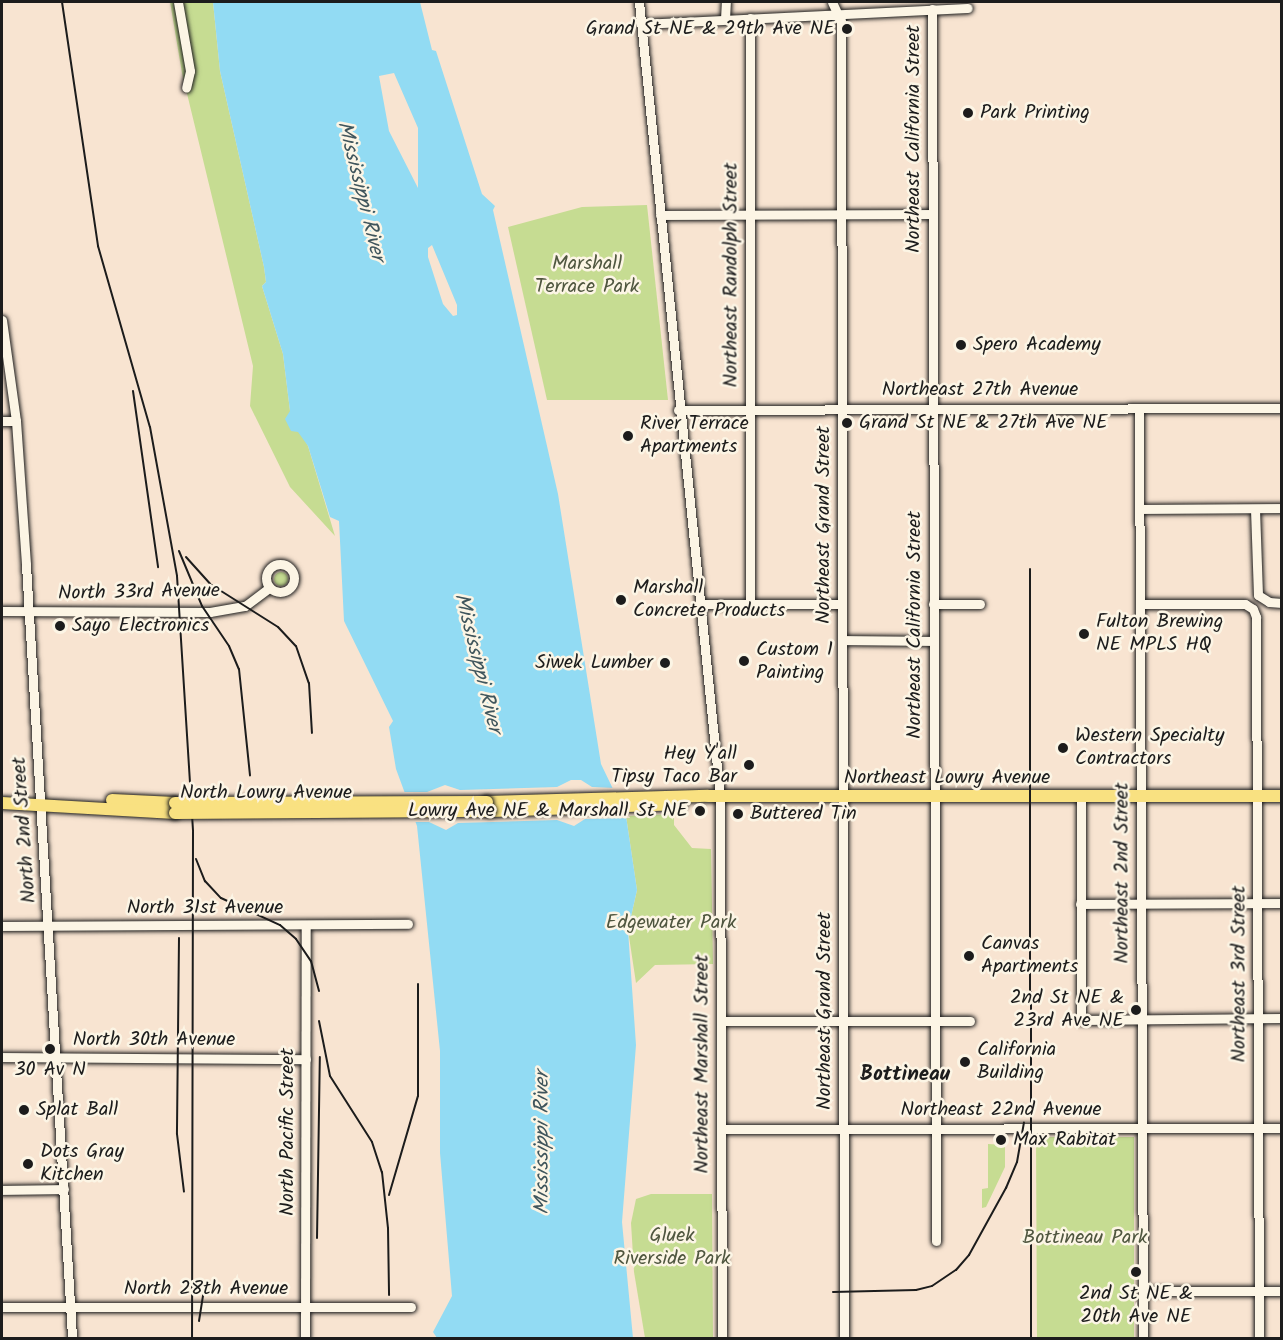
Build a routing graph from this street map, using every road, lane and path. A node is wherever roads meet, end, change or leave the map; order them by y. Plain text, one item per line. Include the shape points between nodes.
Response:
1 (178, 2) edge
2 (639, 2) edge
3 (726, 2) edge
4 (832, 2) edge
5 (916, 6) edge
6 (968, 8) dead end
7 (932, 9) junction
8 (837, 13) junction
9 (750, 18) junction
10 (725, 19) junction
11 (641, 24) junction
12 (186, 88) dead end
13 (749, 214) junction
14 (841, 214) junction
15 (932, 214) junction
16 (660, 215) junction
17 (2, 320) edge
18 (842, 407) junction
19 (933, 408) junction
20 (1139, 408) junction
21 (1281, 408) edge
22 (750, 409) junction
23 (678, 410) junction
24 (2, 421) edge
25 (16, 421) junction
26 (1255, 508) junction
27 (1281, 508) edge
28 (1140, 509) junction
29 (270, 587) dead end
30 (1281, 603) edge
31 (700, 604) junction
32 (750, 604) junction
33 (842, 604) junction
34 (933, 604) junction
35 (980, 604) dead end
36 (1141, 604) junction
37 (2, 611) edge
38 (29, 611) junction
39 (842, 640) junction
40 (933, 641) junction
41 (720, 796) junction
42 (1258, 796) junction
43 (1281, 796) edge
44 (843, 797) junction
45 (935, 797) junction
46 (1081, 797) junction
47 (1141, 797) junction
48 (2, 802) edge
49 (42, 803) junction
50 (489, 807) joint
51 (1142, 903) junction
52 (1257, 903) junction
53 (1281, 903) edge
54 (1080, 904) junction
55 (408, 924) dead end
56 (306, 925) junction
57 (2, 926) edge
58 (50, 926) junction
59 (1258, 1018) junction
60 (1281, 1018) edge
61 (1141, 1019) junction
62 (843, 1020) junction
63 (722, 1021) junction
64 (935, 1021) junction
65 (970, 1021) dead end
66 (2, 1057) edge
67 (57, 1057) junction
68 (306, 1059) junction
69 (1143, 1127) junction
70 (843, 1128) junction
71 (936, 1128) junction
72 (1257, 1128) junction
73 (1281, 1128) edge
74 (721, 1129) junction
75 (64, 1189) junction
76 (2, 1190) edge
77 (936, 1241) dead end
78 (1258, 1290) junction
79 (1144, 1291) junction
80 (1281, 1291) edge
81 (305, 1306) junction
82 (2, 1307) edge
83 (71, 1307) junction
84 (411, 1307) dead end
85 (72, 1338) edge
86 (305, 1338) edge
87 (722, 1338) edge
88 (844, 1338) edge
89 (1143, 1338) edge
90 (1258, 1338) edge

1 - 12 street via 190,71
2 - 11 street, Northeast Marshall Street
3 - 10 street
4 - 8 street, Northeast Grand Street
5 - 7 street
5 - 8 street
6 - 7 street
7 - 15 street, Northeast California Street
8 - 9 street
8 - 14 street, Northeast Grand Street via 841,21
9 - 10 street
9 - 13 street, Northeast Randolph Street
10 - 11 street
11 - 16 street, Northeast Marshall Street
13 - 14 street
13 - 16 street
13 - 22 street, Northeast Randolph Street
14 - 15 street
14 - 18 street, Northeast Grand Street
15 - 19 street, Northeast California Street
16 - 23 street, Northeast Marshall Street
17 - 25 street, North 2nd Street
18 - 19 street, Northeast 27th Avenue
18 - 22 street, Northeast 27th Avenue
18 - 33 street, Northeast Grand Street
19 - 20 street, Northeast 27th Avenue
19 - 34 street, Northeast California Street
20 - 21 street, Northeast 27th Avenue
20 - 28 street, Northeast 2nd Street
22 - 23 street, Northeast 27th Avenue
22 - 32 street, Northeast Randolph Street
23 - 31 street, Northeast Marshall Street
24 - 25 street
25 - 38 street, North 2nd Street
26 - 27 street
26 - 28 street
26 - 30 street via 1257,589 1262,599
28 - 36 street, Northeast 2nd Street
29 - 38 street, North 33rd Avenue via 245,606 210,612
31 - 32 street
31 - 41 street, Northeast Marshall Street
32 - 33 street
33 - 39 street, Northeast Grand Street
34 - 35 street
34 - 40 street, Northeast California Street
36 - 42 street, Northeast 3rd Street via 1245,604 1253,609
36 - 47 street, Northeast 2nd Street
37 - 38 street, North 33rd Avenue
38 - 49 street, North 2nd Street
39 - 40 street
39 - 44 street, Northeast Grand Street
40 - 45 street, Northeast California Street
41 - 44 main road, Northeast Lowry Avenue
41 - 50 main road, Northeast Lowry Avenue
41 - 63 street, Northeast Marshall Street
42 - 43 main road, Northeast Lowry Avenue
42 - 47 main road, Northeast Lowry Avenue
42 - 52 street, Northeast 3rd Street
44 - 45 main road, Northeast Lowry Avenue
44 - 62 street, Northeast Grand Street
45 - 46 main road, Northeast Lowry Avenue
45 - 64 street, Northeast California Street
46 - 47 main road, Northeast Lowry Avenue
46 - 54 street
47 - 51 street, Northeast 2nd Street
48 - 49 main road, North Lowry Avenue
49 - 50 main road, North Lowry Avenue, bridge via 175,808
49 - 58 street, North 2nd Street
51 - 52 street
51 - 54 street
51 - 61 street, Northeast 2nd Street
52 - 53 street
52 - 59 street, Northeast 3rd Street
54 - 61 street via 1081,1020
55 - 56 street, North 31st Avenue
56 - 58 street, North 31st Avenue
56 - 68 street, North Pacific Street
57 - 58 street, North 31st Avenue
58 - 67 street, North 2nd Street
59 - 60 street
59 - 61 street
59 - 72 street, Northeast 3rd Street
61 - 69 street, Northeast 2nd Street
62 - 63 street
62 - 64 street
62 - 70 street, Northeast Grand Street
63 - 74 street, Northeast Marshall Street
64 - 65 street
64 - 71 street, Northeast California Street
66 - 67 street, North 30th Avenue
67 - 68 street, North 30th Avenue
67 - 75 street, North 2nd Street
68 - 81 street, North Pacific Street
69 - 71 street, Northeast 22nd Avenue
69 - 72 street, Northeast 22nd Avenue
69 - 79 street, Northeast 2nd Street
70 - 71 street, Northeast 22nd Avenue
70 - 74 street, Northeast 22nd Avenue
70 - 88 street, Northeast Grand Street
71 - 77 street, Northeast California Street
72 - 73 street, Northeast 22nd Avenue
72 - 78 street, Northeast 3rd Street
74 - 87 street, Northeast Marshall Street
75 - 76 street
75 - 83 street, North 2nd Street
78 - 79 street
78 - 80 street
78 - 90 street, Northeast 3rd Street
79 - 89 street, Northeast 2nd Street
81 - 83 street, North 28th Avenue
81 - 84 street, North 28th Avenue
81 - 86 street, North Pacific Street
82 - 83 street, North 28th Avenue
83 - 85 street, North 2nd Street

